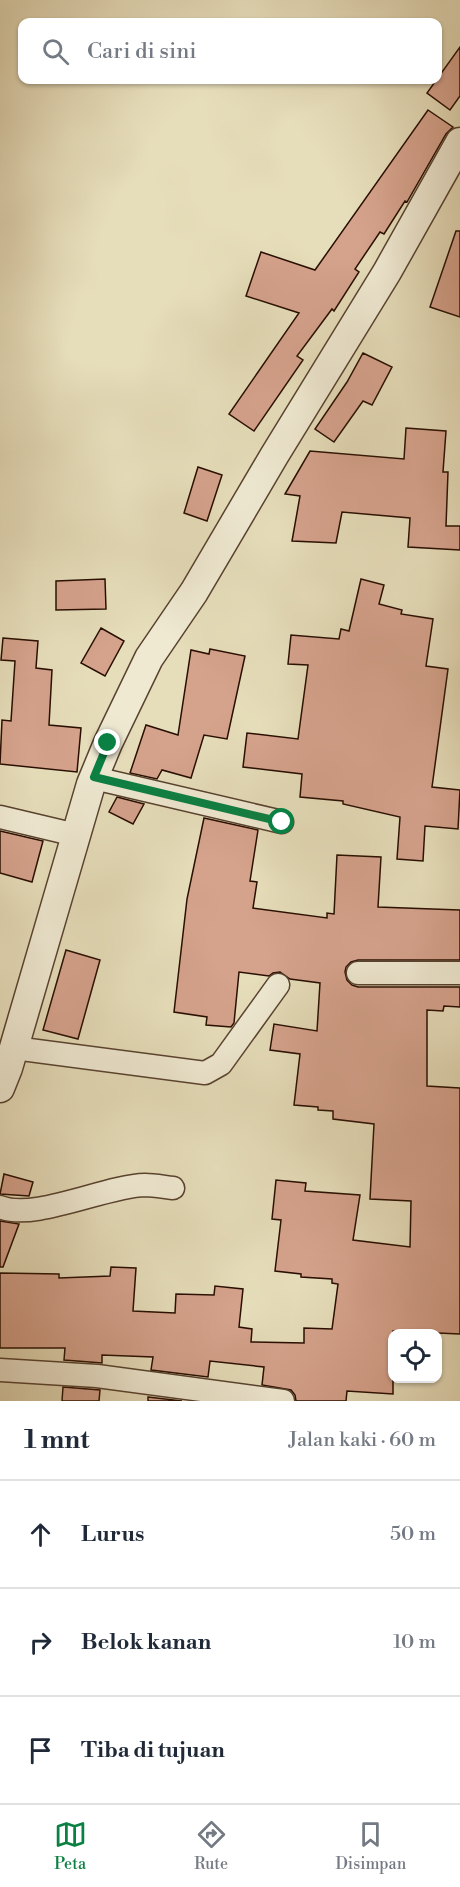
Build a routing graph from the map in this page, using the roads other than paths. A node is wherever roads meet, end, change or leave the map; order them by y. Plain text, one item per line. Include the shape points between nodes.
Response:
1 (460, 142) edge
2 (94, 777) junction
3 (0, 817) edge
4 (282, 822) dead end
5 (76, 835) junction
6 (460, 973) edge
7 (358, 974) dead end
8 (278, 985) dead end
9 (14, 1048) junction
10 (0, 1088) edge
11 (173, 1188) dead end
12 (0, 1207) edge
13 (0, 1370) edge
14 (284, 1401) edge

1 - 2 street via 387,272 194,592 149,658
2 - 4 street
2 - 5 street
3 - 5 street
5 - 9 street
6 - 7 street
8 - 9 street via 222,1064 205,1073
9 - 10 street
11 - 12 street via 145,1185 44,1208
13 - 14 street via 97,1376

